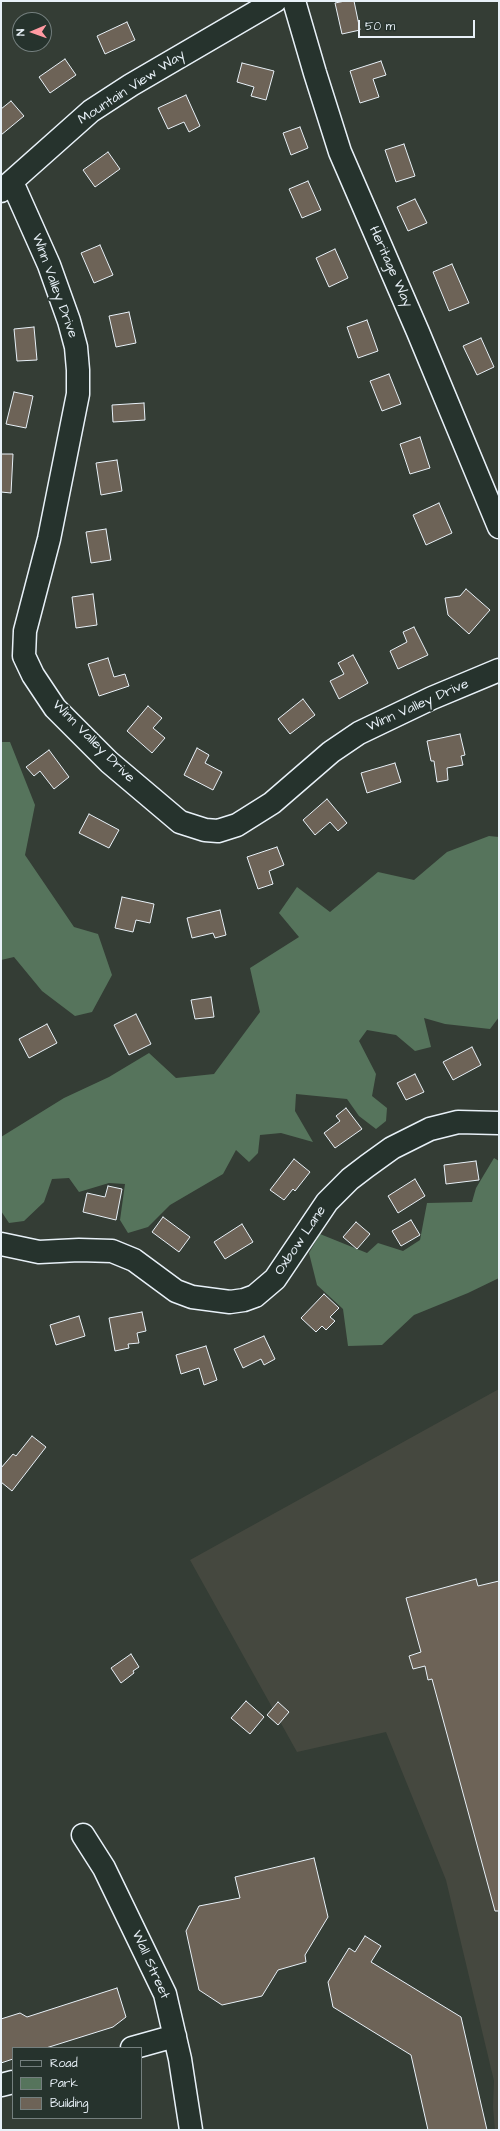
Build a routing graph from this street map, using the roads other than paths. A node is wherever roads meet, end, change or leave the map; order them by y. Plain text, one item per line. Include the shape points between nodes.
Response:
1 (275, 1) edge
2 (294, 1) edge
3 (7, 186) edge
4 (499, 527) edge
5 (499, 670) edge
6 (499, 1123) edge
7 (1, 1244) edge
8 (83, 1834) dead end
9 (175, 2036) junction
10 (136, 2047) edge
11 (12, 2082) edge
12 (1, 2085) edge
13 (191, 2130) edge

1 - 3 street, Mountain View Way via 91,111
2 - 4 street, Heritage Way via 340,152
3 - 5 street, Winn Valley Drive via 49,265 69,321 76,347 78,370 78,394 49,539 25,631 24,656 55,708 109,762 180,822 205,830 218,831 237,825 272,803 331,752 359,733
6 - 7 street, Oxbow Lane via 458,1122 430,1129 392,1148 367,1166 327,1202 275,1279 255,1296 244,1300 230,1302 192,1297 176,1291 134,1260 112,1252 39,1252
8 - 9 street, Wall Street via 104,1868 159,1979
9 - 10 street
9 - 13 street, Wall Street
11 - 12 street

